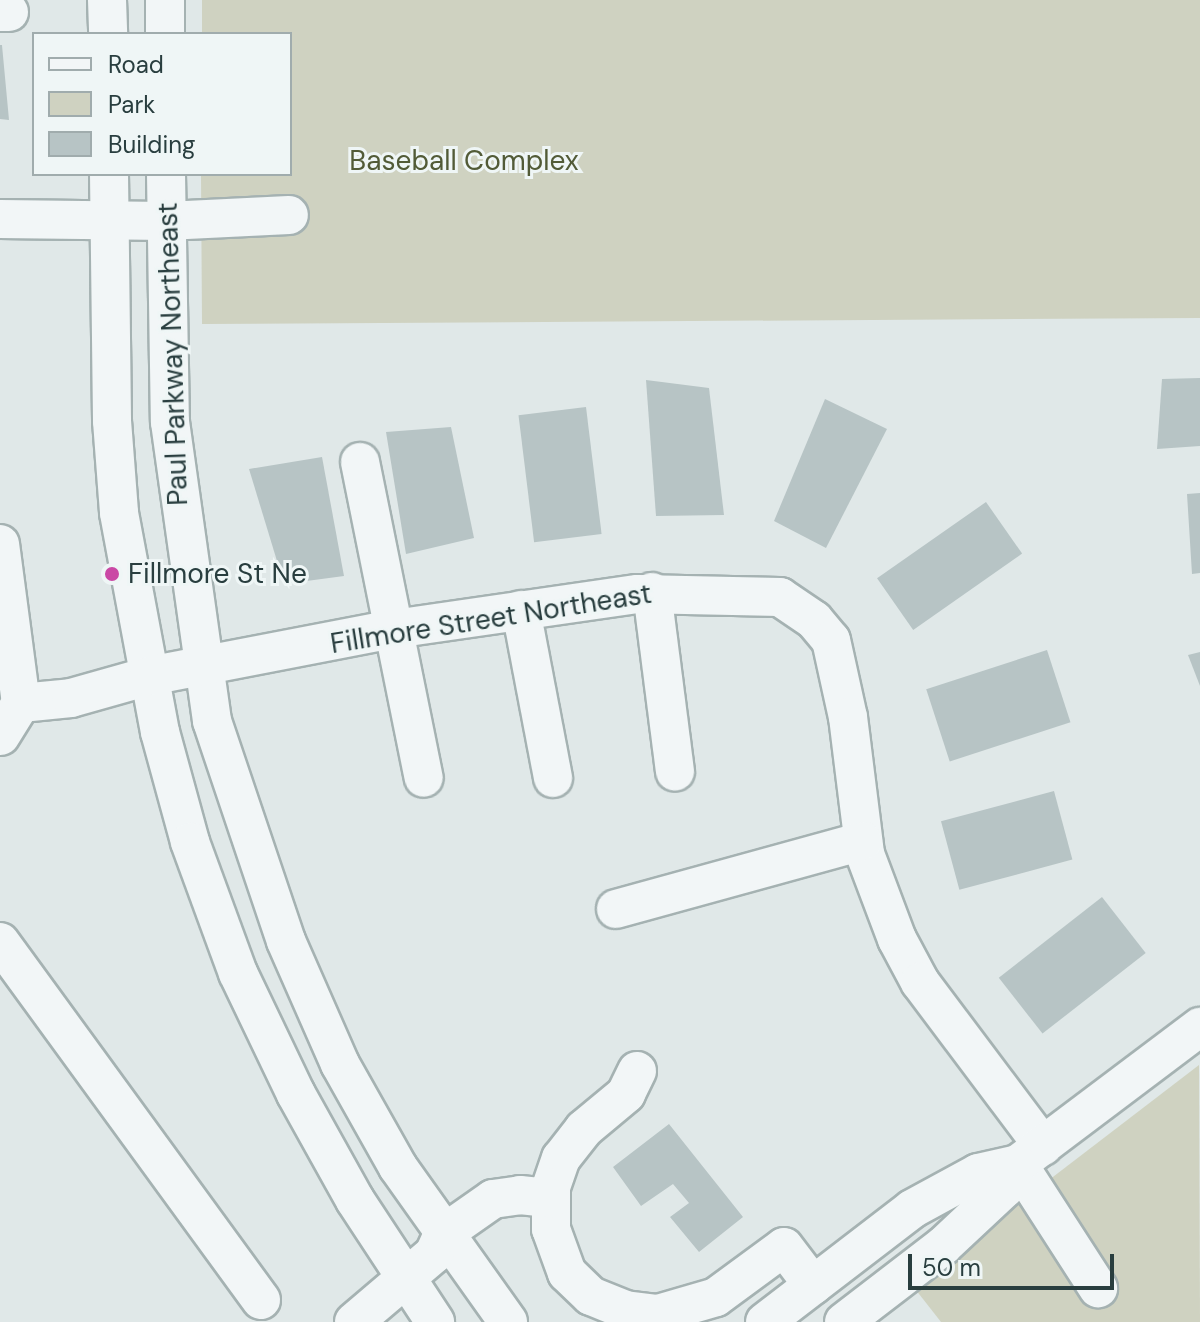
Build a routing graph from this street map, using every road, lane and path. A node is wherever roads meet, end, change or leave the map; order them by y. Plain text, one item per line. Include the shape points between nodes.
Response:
1 (107, 0) edge
2 (165, 0) edge
3 (108, 32) edge
4 (165, 32) edge
5 (109, 176) edge
6 (166, 176) edge
7 (289, 215) dead end
8 (0, 219) edge
9 (109, 220) junction
10 (166, 221) junction
11 (360, 462) dead end
12 (0, 544) edge
13 (652, 592) junction
14 (521, 610) junction
15 (394, 629) junction
16 (204, 668) junction
17 (149, 676) junction
18 (21, 703) junction
19 (0, 736) edge
20 (675, 772) dead end
21 (424, 778) dead end
22 (553, 778) dead end
23 (863, 841) junction
24 (616, 909) dead end
25 (0, 942) edge
26 (1200, 1027) edge
27 (637, 1071) dead end
28 (1030, 1155) junction
29 (551, 1198) junction
30 (443, 1234) junction
31 (406, 1279) junction
32 (813, 1285) junction
33 (1098, 1288) dead end
34 (261, 1300) dead end
35 (354, 1322) edge
36 (435, 1322) edge
37 (508, 1322) edge
38 (765, 1322) edge
39 (844, 1322) edge

1 - 3 street
2 - 4 street
5 - 9 street
6 - 10 street, Paul Parkway Northeast
7 - 10 street
8 - 9 street
9 - 10 street
9 - 17 street via 119,513
10 - 16 street, Paul Parkway Northeast via 170,422
11 - 15 street
12 - 18 street
13 - 14 street, Fillmore Street Northeast
13 - 20 street
13 - 23 street, Fillmore Street Northeast via 780,597 814,620 831,640 848,717
14 - 15 street, Fillmore Street Northeast
14 - 22 street
15 - 16 street, Fillmore Street Northeast
15 - 21 street
16 - 17 street, Fillmore Street Northeast
16 - 30 street, Paul Parkway Northeast via 212,721 286,941 340,1064
17 - 18 street, Fillmore Street Northeast via 71,698
17 - 31 street via 190,842 238,973 296,1094
18 - 19 street
23 - 24 street
23 - 28 street via 897,939
25 - 34 street
26 - 28 street
27 - 29 street via 626,1094 584,1129 561,1158
28 - 32 street via 978,1173 912,1209
28 - 33 street
28 - 39 street via 1005,1188 943,1246
29 - 30 street via 493,1199
29 - 32 street via 551,1229 567,1273 591,1296 625,1310 658,1314 689,1309 716,1297 784,1247
30 - 31 street via 434,1254
30 - 37 street, Paul Parkway Northeast
31 - 35 street
31 - 36 street
32 - 38 street

